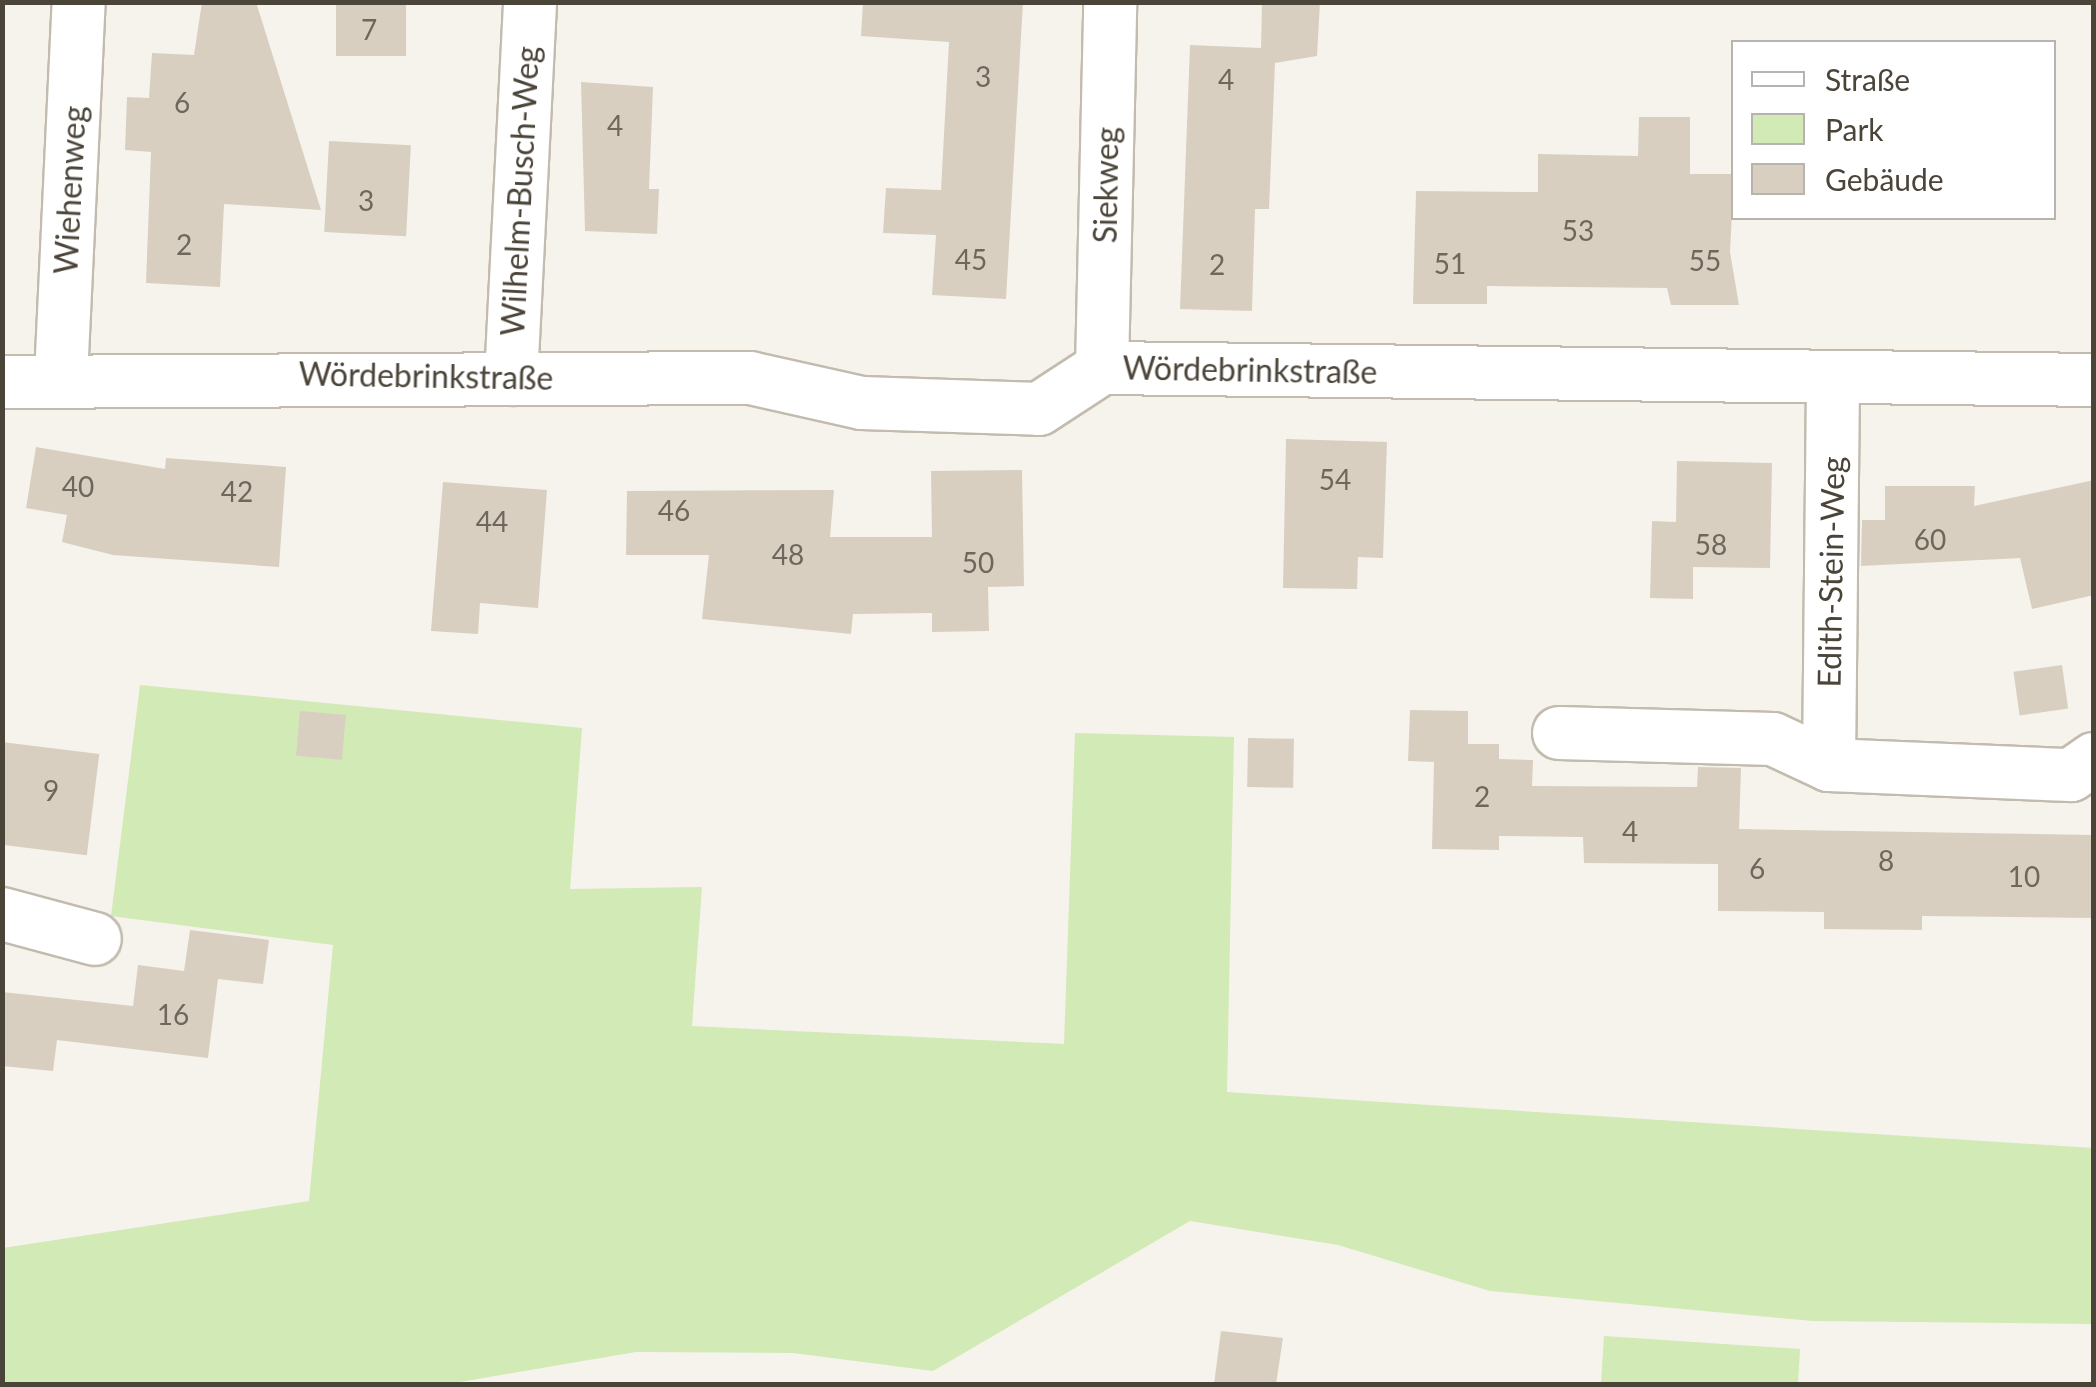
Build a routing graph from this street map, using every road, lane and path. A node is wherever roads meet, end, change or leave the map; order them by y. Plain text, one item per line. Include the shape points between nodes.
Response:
1 (78, 2) edge
2 (530, 2) edge
3 (1110, 2) edge
4 (1102, 368) junction
5 (62, 377) junction
6 (1833, 378) junction
7 (511, 379) junction
8 (2094, 380) edge
9 (2, 382) edge
10 (1559, 733) dead end
11 (2094, 759) edge
12 (1828, 764) junction
13 (2, 914) edge
14 (95, 939) dead end

1 - 5 street, Wiehenweg
2 - 7 street, Wilhelm-Busch-Weg
3 - 4 street, Siekweg
4 - 6 street, Wördebrinkstraße
4 - 7 street, Wördebrinkstraße via 1039,409 862,403 750,378
5 - 7 street, Wördebrinkstraße
5 - 9 street, Wördebrinkstraße
6 - 8 street, Wördebrinkstraße
6 - 12 street, Edith-Stein-Weg
10 - 12 street via 1773,739
11 - 12 street via 2071,776
13 - 14 street

